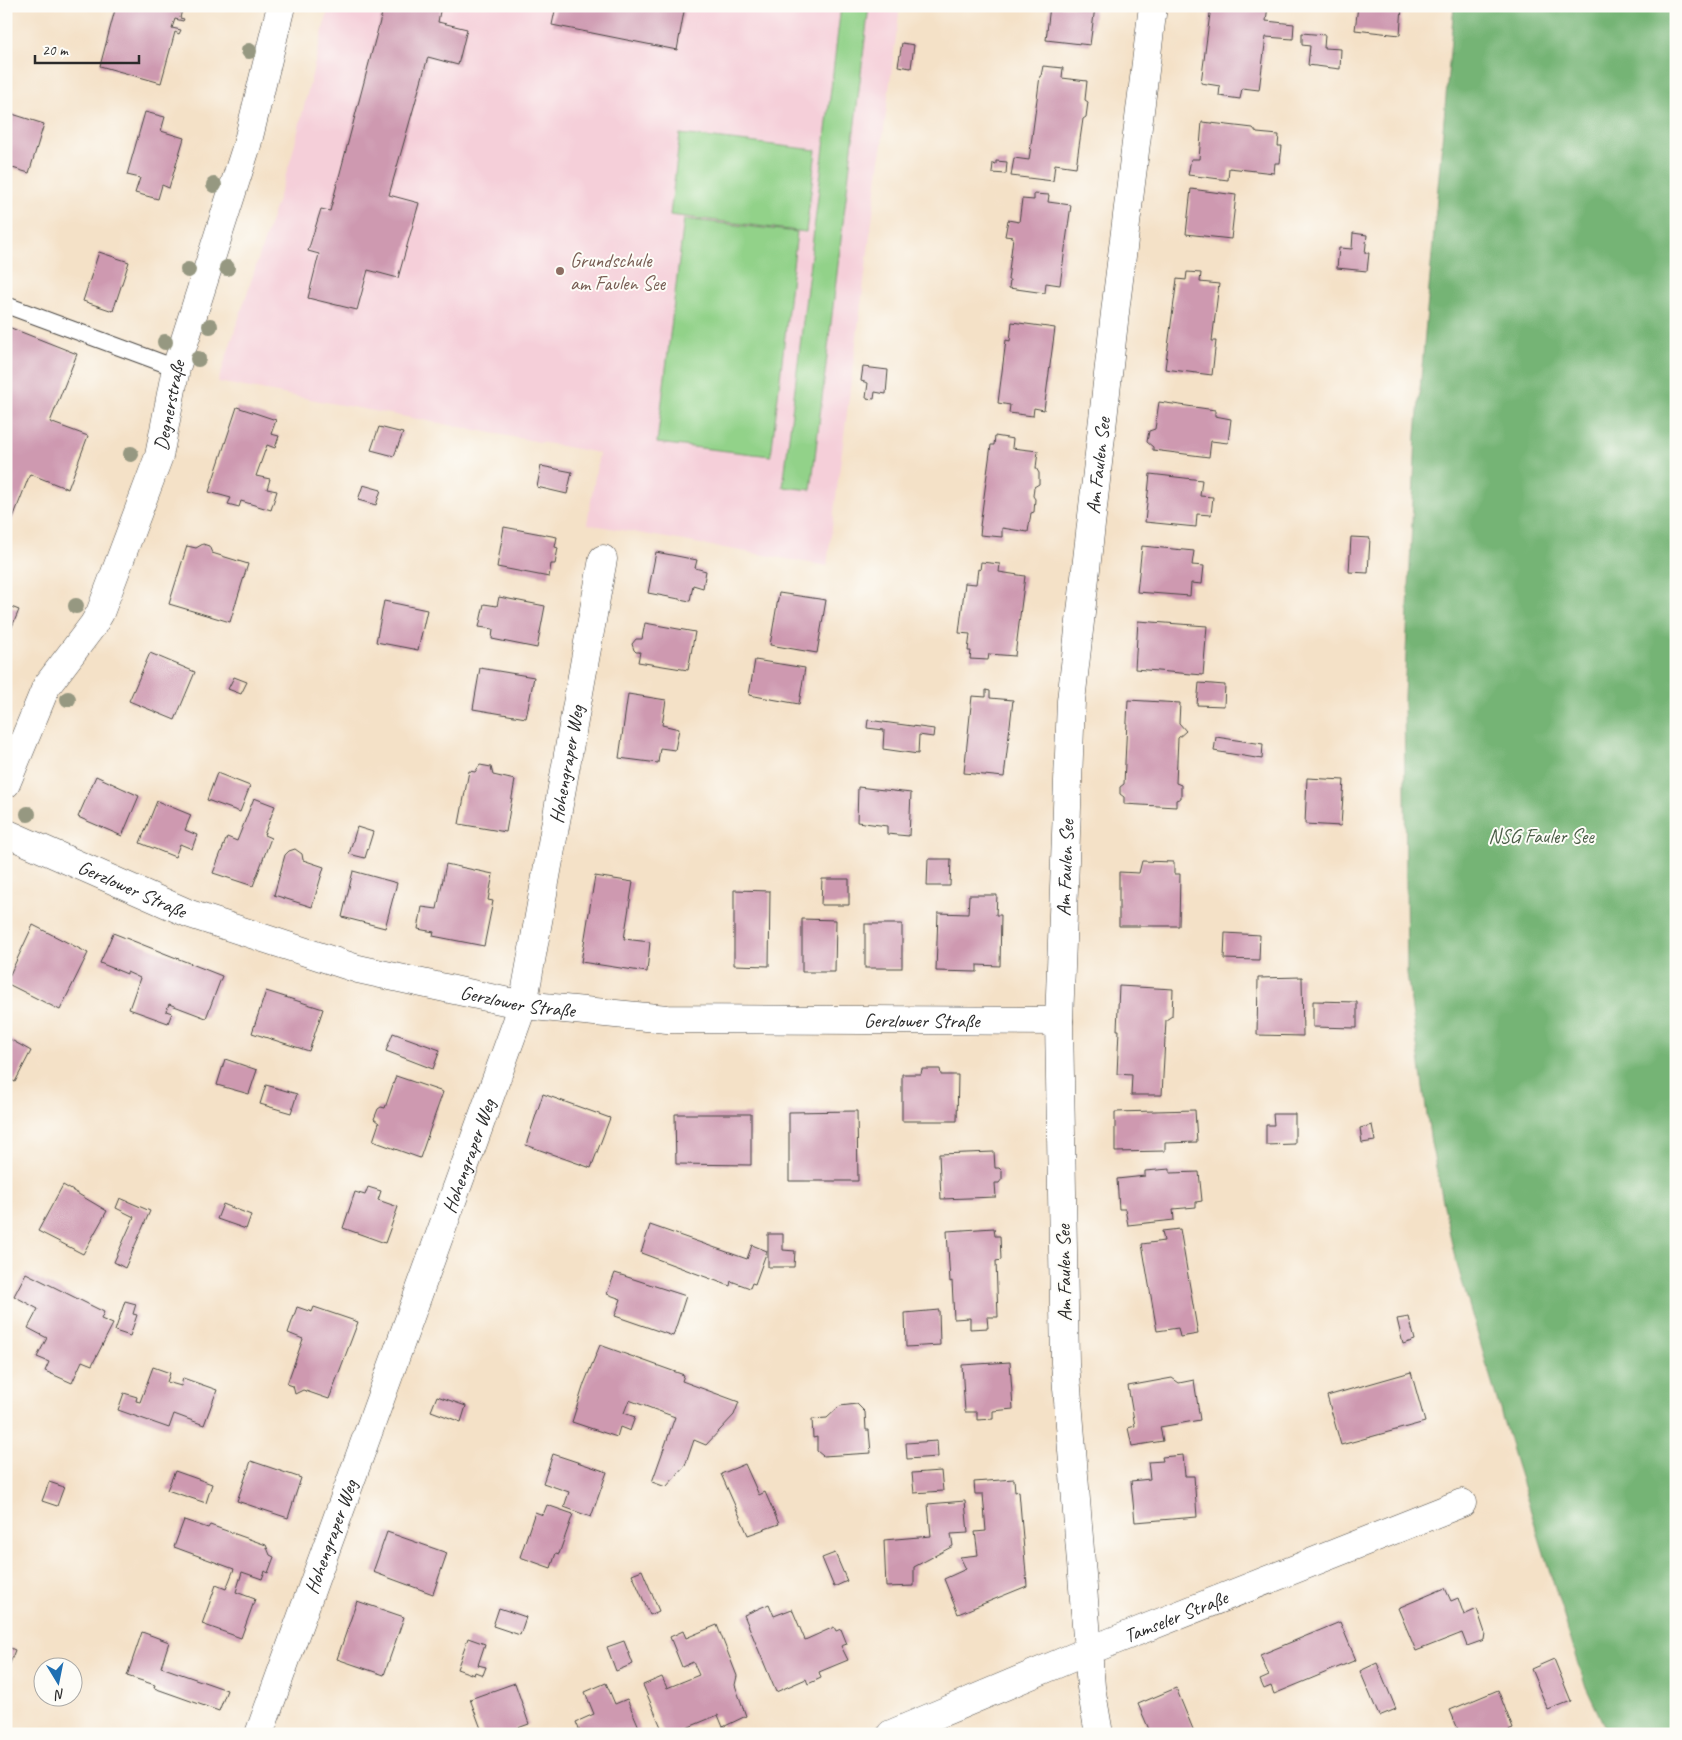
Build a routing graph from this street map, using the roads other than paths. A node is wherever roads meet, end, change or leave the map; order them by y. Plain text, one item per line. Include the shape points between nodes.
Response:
1 (281, 6) edge
2 (1153, 6) edge
3 (6, 305) edge
4 (176, 368) junction
5 (603, 559) dead end
6 (6, 784) edge
7 (6, 833) edge
8 (523, 1005) junction
9 (1059, 1021) junction
10 (1462, 1504) dead end
11 (1088, 1651) junction
12 (259, 1734) edge
13 (891, 1734) edge
14 (1099, 1734) edge

1 - 4 street, Degnerstraße via 247,145
2 - 9 street, Am Faulen See via 1071,701
3 - 4 lane
4 - 6 street, Degnerstraße via 159,456 100,612 46,687
5 - 8 street, Hohengraper Weg
7 - 8 street, Gerzlower Straße via 190,914 358,969
8 - 9 street, Gerzlower Straße via 667,1019
8 - 12 street, Hohengraper Weg
9 - 11 street, Am Faulen See via 1066,1363
10 - 11 street, Tamseler Straße
11 - 13 street, Tamseler Straße
11 - 14 street, Am Faulen See

